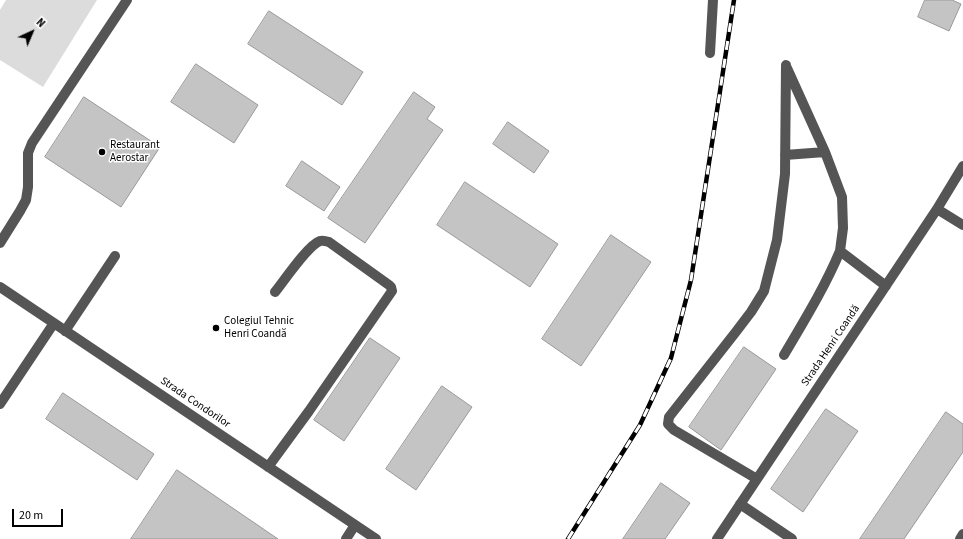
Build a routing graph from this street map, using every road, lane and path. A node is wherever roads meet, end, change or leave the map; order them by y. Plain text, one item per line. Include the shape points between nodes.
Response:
1 (127, 0) edge
2 (713, 0) edge
3 (710, 53) dead end
4 (825, 152) junction
5 (785, 155) junction
6 (963, 166) edge
7 (937, 208) junction
8 (963, 225) edge
9 (0, 243) edge
10 (840, 251) junction
11 (115, 256) dead end
12 (886, 286) junction
13 (0, 287) edge
14 (275, 292) dead end
15 (54, 323) junction
16 (65, 330) junction
17 (784, 355) dead end
18 (0, 404) edge
19 (268, 466) junction
20 (757, 478) junction
21 (740, 504) junction
22 (355, 525) junction
23 (963, 534) edge
24 (346, 539) edge
25 (376, 539) edge
26 (717, 539) edge
27 (792, 539) edge
28 (960, 539) edge

1 - 9 street via 32,143 28,153 26,200
2 - 3 street
4 - 5 street
4 - 5 street via 786,64
4 - 10 street via 842,197 843,228
5 - 20 street via 777,240 764,291 735,333 669,417 668,424 674,430
6 - 7 street, Strada Henri Coandă
7 - 8 street
7 - 12 street, Strada Henri Coandă
10 - 12 street
10 - 17 street via 816,300
11 - 16 street
12 - 20 street, Strada Henri Coandă
13 - 15 street, Strada Condorilor
14 - 19 street via 306,252 320,241 324,241 379,276 389,285 392,292
15 - 16 street, Strada Condorilor
15 - 18 street
16 - 19 street, Strada Condorilor
19 - 22 street, Strada Condorilor
20 - 21 street, Strada Henri Coandă
21 - 26 street, Strada Henri Coandă
21 - 27 street
22 - 24 street
22 - 25 street, Strada Condorilor
23 - 28 street

